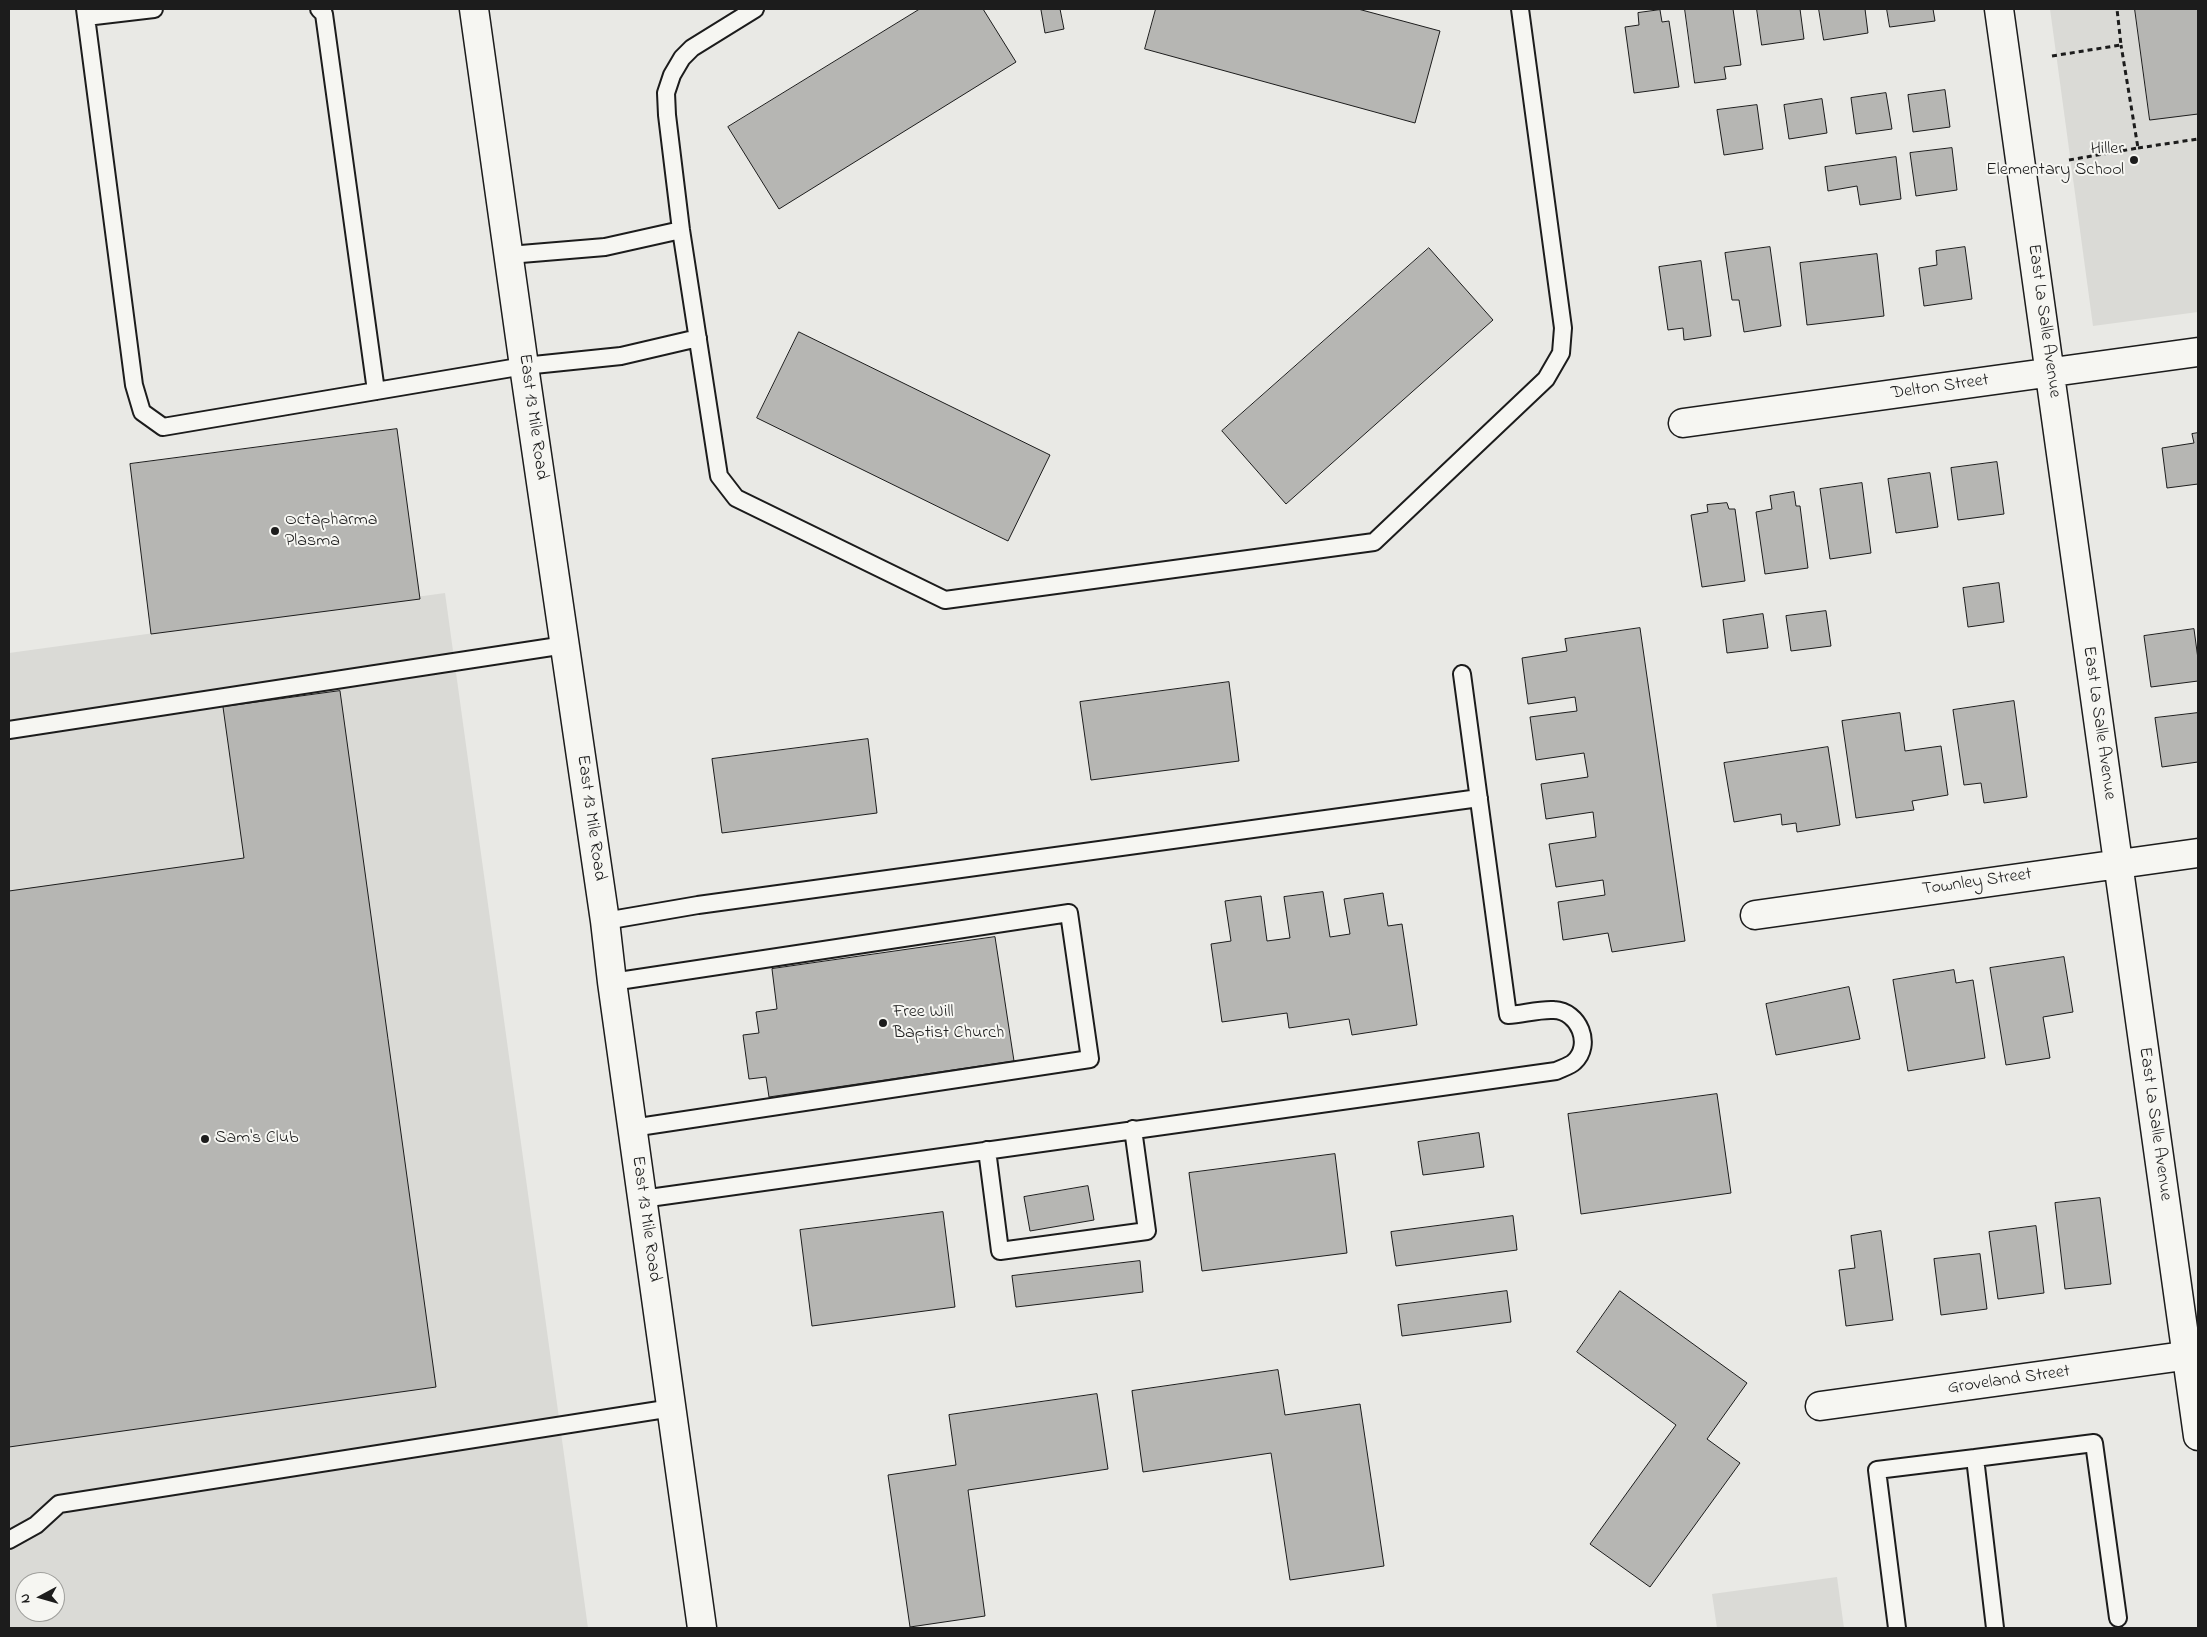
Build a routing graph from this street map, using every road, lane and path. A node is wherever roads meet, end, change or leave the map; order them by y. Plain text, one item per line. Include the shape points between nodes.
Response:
1 (154, 9) edge
2 (319, 9) edge
3 (474, 9) edge
4 (755, 9) edge
5 (1520, 9) edge
6 (1999, 9) edge
7 (2117, 9) edge
8 (86, 13) edge
9 (2121, 46) junction
10 (2052, 56) dead end
11 (2198, 140) edge
12 (2138, 148) junction
13 (2069, 160) dead end
14 (681, 230) junction
15 (509, 255) junction
16 (698, 338) junction
17 (2198, 352) edge
18 (524, 366) junction
19 (2050, 373) junction
20 (376, 391) junction
21 (1682, 423) dead end
22 (565, 645) junction
23 (1462, 674) dead end
24 (9, 730) edge
25 (1480, 798) junction
26 (2198, 853) edge
27 (2118, 864) junction
28 (1756, 915) dead end
29 (606, 921) junction
30 (612, 982) junction
31 (632, 1128) junction
32 (1134, 1129) junction
33 (987, 1150) junction
34 (642, 1198) junction
35 (2193, 1355) edge
36 (1820, 1406) dead end
37 (672, 1408) junction
38 (2198, 1436) edge
39 (1975, 1458) junction
40 (9, 1540) edge
41 (2118, 1618) dead end
42 (702, 1628) edge
43 (1897, 1628) edge
44 (1995, 1628) edge

1 - 8 lane
2 - 20 lane via 324,14
3 - 15 street, East 13 Mile Road
4 - 14 lane via 692,48 672,75 666,93 667,114
5 - 16 lane via 1563,328 1560,353 1546,379 1374,542 945,600 736,498 719,476
6 - 19 street, East La Salle Avenue
7 - 9 path
8 - 20 lane via 134,385 142,412 163,427
9 - 10 path
9 - 12 path
11 - 12 path
12 - 13 path
14 - 15 lane via 606,248
14 - 16 lane
15 - 18 street, East 13 Mile Road
16 - 18 lane via 621,356
17 - 19 street, Delton Street
18 - 20 lane
18 - 22 street, East 13 Mile Road
19 - 21 street, Delton Street
19 - 27 street, East La Salle Avenue
22 - 24 lane
22 - 29 street, East 13 Mile Road
23 - 25 lane
25 - 29 lane via 698,905
25 - 32 lane via 1508,1015 1556,1009 1569,1014 1578,1022 1583,1035 1581,1049 1574,1062 1556,1070
26 - 27 street, Townley Street
27 - 28 street, Townley Street
27 - 35 street, East La Salle Avenue
29 - 30 street, East 13 Mile Road
30 - 31 street, East 13 Mile Road
30 - 31 lane via 1069,913 1090,1059
31 - 34 street, East 13 Mile Road
32 - 33 lane
32 - 33 lane via 1147,1231 1128,1234 1000,1251
33 - 34 lane
34 - 37 street, East 13 Mile Road
35 - 36 street, Groveland Street
35 - 38 street, East La Salle Avenue
37 - 40 lane via 58,1504 36,1525
37 - 42 street, East 13 Mile Road
39 - 41 lane via 2094,1443
39 - 43 lane via 1877,1470
39 - 44 lane

